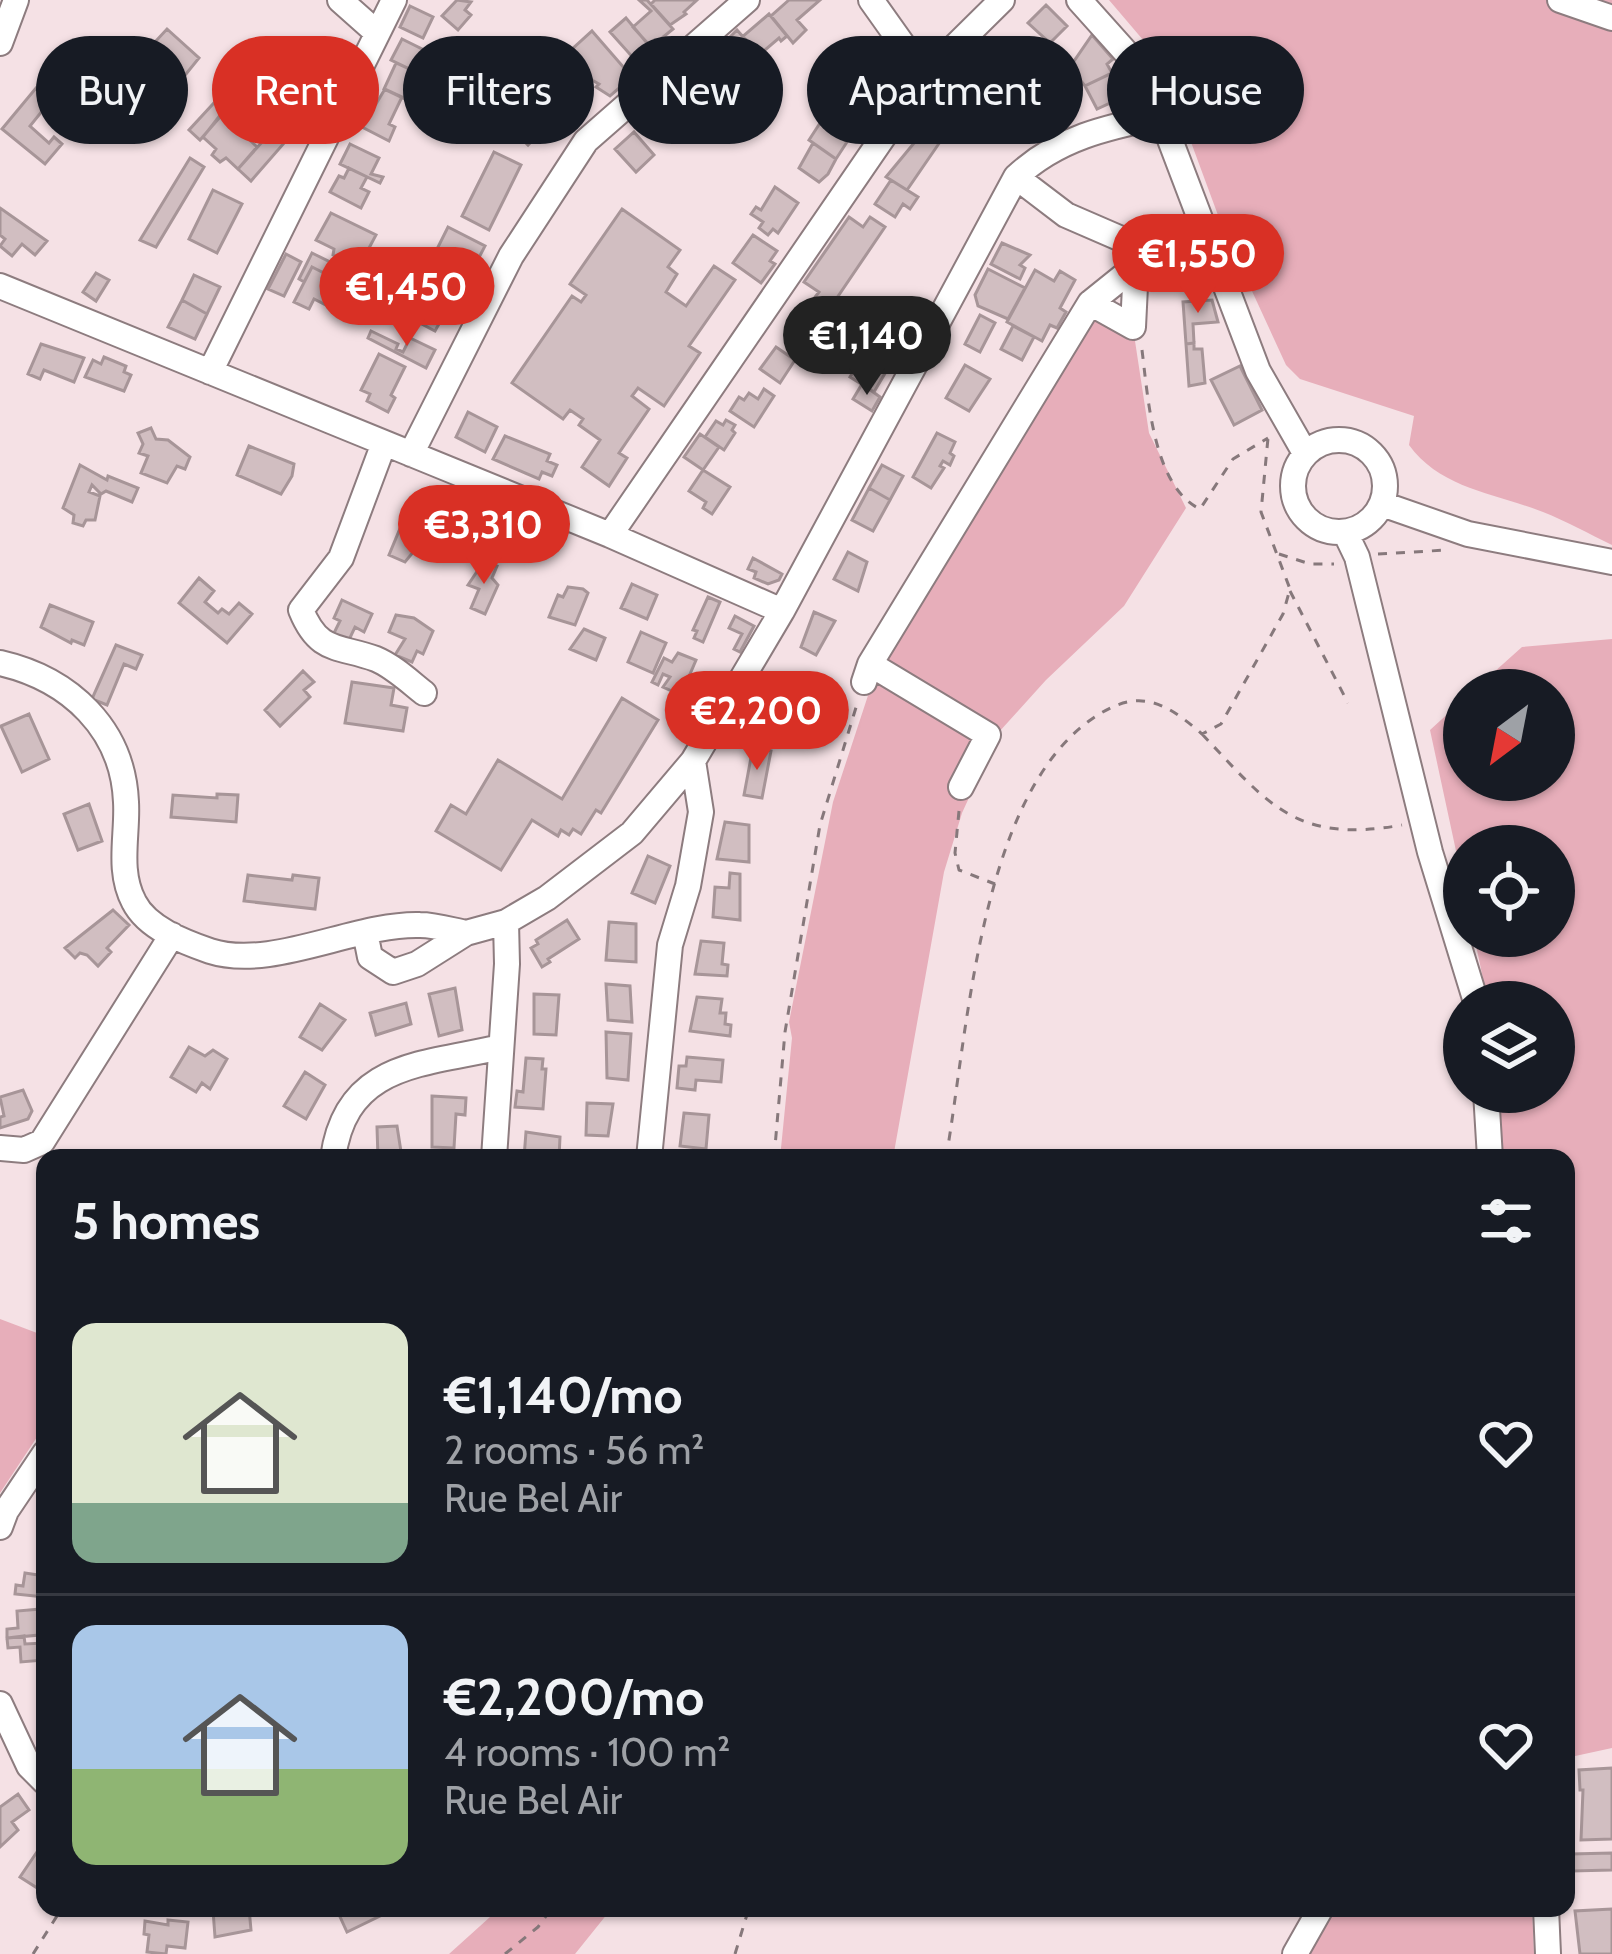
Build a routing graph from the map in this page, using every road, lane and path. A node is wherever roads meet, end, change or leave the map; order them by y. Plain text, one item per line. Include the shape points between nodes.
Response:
1 (16, 0) edge
2 (340, 0) edge
3 (394, 0) edge
4 (748, 0) edge
5 (871, 0) edge
6 (1002, 0) edge
7 (1079, 0) edge
8 (1560, 0) edge
9 (1612, 18) edge
10 (376, 32) junction
11 (897, 36) edge
12 (966, 36) edge
13 (1111, 36) edge
14 (0, 43) edge
15 (1107, 128) edge
16 (878, 144) edge
17 (1172, 144) edge
18 (1016, 177) junction
19 (1136, 266) junction
20 (0, 286) edge
21 (1090, 303) junction
22 (1133, 327) junction
23 (210, 373) junction
24 (384, 443) junction
25 (1305, 453) junction
26 (411, 454) junction
27 (1382, 504) junction
28 (1345, 532) junction
29 (610, 536) junction
30 (1277, 554) junction
31 (1357, 557) junction
32 (1612, 562) edge
33 (1290, 590) junction
34 (782, 610) junction
35 (0, 663) edge
36 (867, 673) junction
37 (424, 693) dead end
38 (1348, 704) dead end
39 (1202, 734) junction
40 (692, 761) junction
41 (961, 787) joint
42 (1422, 821) junction
43 (997, 884) junction
44 (513, 917) junction
45 (365, 932) junction
46 (466, 933) junction
47 (172, 935) junction
48 (1470, 981) edge
49 (501, 1047) junction
50 (1487, 1113) edge
51 (0, 1148) edge
52 (334, 1149) edge
53 (495, 1149) edge
54 (650, 1149) edge
55 (775, 1149) edge
56 (947, 1149) edge
57 (1489, 1149) edge
58 (36, 1466) edge
59 (0, 1527) edge
60 (0, 1704) edge
61 (36, 1773) edge
62 (56, 1917) edge
63 (545, 1917) edge
64 (746, 1917) edge
65 (1316, 1917) edge
66 (1547, 1917) edge
67 (33, 1954) edge
68 (505, 1954) edge
69 (735, 1954) edge
70 (1295, 1954) edge
71 (1549, 1954) edge

1 - 14 street
2 - 10 street
3 - 10 street
4 - 26 street via 586,141 512,256
5 - 11 street
6 - 12 street
7 - 13 street
8 - 9 street
10 - 23 street
15 - 18 street via 1042,152
16 - 29 street
17 - 25 street via 1258,371
18 - 19 street via 1066,215 1133,244
18 - 34 street
19 - 21 street
19 - 22 street
20 - 23 street
21 - 22 street
21 - 36 street
22 - 30 path via 1154,439 1184,501 1200,509 1233,459 1268,438 1261,512
23 - 24 street
24 - 26 street
24 - 37 street via 341,558 301,610 311,634 341,652 379,660
25 - 27 street via 1325,441 1363,445 1385,476
25 - 28 street via 1294,472 1294,501 1317,527
26 - 29 street
27 - 28 street
27 - 32 street via 1468,534
28 - 31 street
29 - 34 street
30 - 31 path via 1310,564
30 - 33 path
31 - 42 street
33 - 38 path
33 - 39 path via 1220,724
34 - 40 street
35 - 47 street via 78,701 115,744 134,902
36 - 41 street via 988,735
36 - 55 path via 820,825 784,1032
39 - 42 path via 1263,798 1296,820 1342,830
39 - 43 path via 1170,706 1133,699 1070,735 1038,776
40 - 44 street via 632,833
40 - 54 street via 701,812 670,945
41 - 43 path via 959,870
42 - 48 street
43 - 56 path via 980,939
44 - 46 street
44 - 49 street
45 - 46 street via 420,925
45 - 46 street via 370,957 393,972
45 - 47 street via 266,953 215,953
47 - 51 street via 42,1142
49 - 52 street via 383,1074 360,1092 337,1128
49 - 53 street
50 - 57 street
58 - 59 street
60 - 61 street
62 - 67 path
63 - 68 path
64 - 69 path
65 - 70 street
66 - 71 street

